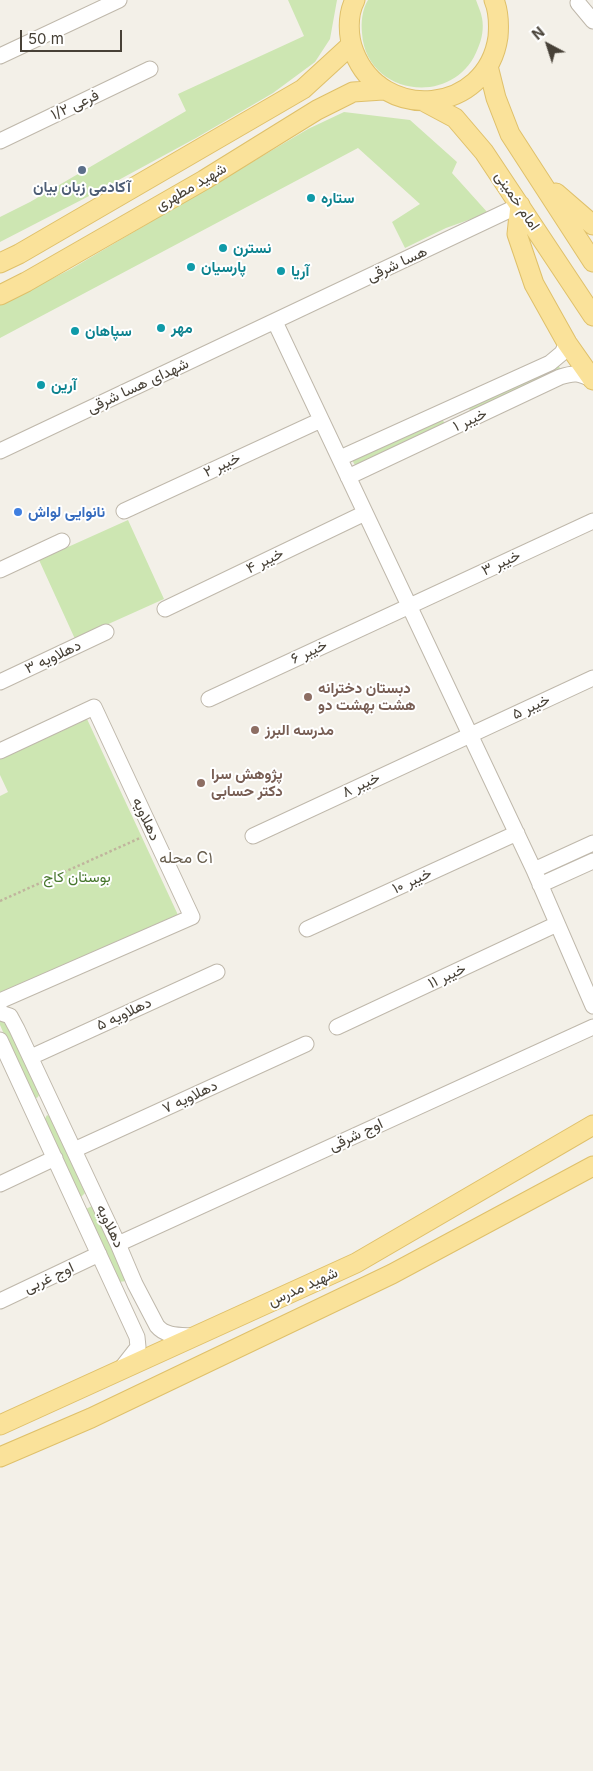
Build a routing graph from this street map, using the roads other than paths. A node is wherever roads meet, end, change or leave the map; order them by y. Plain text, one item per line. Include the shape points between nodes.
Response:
1 (119, 0) edge
2 (494, 0) edge
3 (505, 0) edge
4 (354, 1) edge
5 (578, 3) dead end
6 (593, 21) edge
7 (499, 27) junction
8 (351, 45) junction
9 (0, 56) edge
10 (488, 66) junction
11 (150, 70) dead end
12 (303, 89) junction
13 (384, 90) junction
14 (425, 102) junction
15 (317, 110) junction
16 (0, 141) edge
17 (540, 180) junction
18 (520, 205) junction
19 (593, 225) edge
20 (593, 262) edge
21 (0, 263) edge
22 (0, 295) edge
23 (593, 316) edge
24 (275, 322) junction
25 (563, 349) junction
26 (567, 375) junction
27 (593, 380) edge
28 (449, 409) junction
29 (321, 420) junction
30 (457, 426) junction
31 (0, 451) edge
32 (340, 458) junction
33 (348, 476) junction
34 (124, 511) dead end
35 (364, 512) junction
36 (593, 521) edge
37 (62, 541) dead end
38 (0, 570) edge
39 (410, 605) junction
40 (165, 609) dead end
41 (106, 632) dead end
42 (593, 678) edge
43 (0, 682) edge
44 (209, 699) dead end
45 (470, 735) junction
46 (0, 751) edge
47 (517, 833) junction
48 (252, 836) dead end
49 (593, 843) edge
50 (593, 860) edge
51 (534, 870) junction
52 (540, 885) junction
53 (557, 924) junction
54 (307, 929) dead end
55 (217, 972) dead end
56 (587, 975) edge
57 (593, 1006) edge
58 (0, 1010) edge
59 (593, 1027) edge
60 (337, 1028) dead end
61 (0, 1040) edge
62 (306, 1044) dead end
63 (31, 1057) junction
64 (6, 1070) edge
65 (52, 1102) junction
66 (32, 1109) junction
67 (593, 1125) edge
68 (74, 1150) junction
69 (55, 1158) junction
70 (593, 1166) edge
71 (0, 1184) edge
72 (96, 1197) junction
73 (76, 1204) junction
74 (118, 1244) junction
75 (99, 1254) junction
76 (135, 1284) junction
77 (115, 1290) junction
78 (0, 1301) edge
79 (195, 1336) junction
80 (119, 1371) junction
81 (0, 1425) edge
82 (0, 1457) edge

1 - 9 street
2 - 7 main road
3 - 7 main road
4 - 8 main road via 349,24
5 - 6 street
7 - 10 main road via 496,47
8 - 12 main road, شهید مطهری
8 - 13 main road via 358,63
10 - 14 main road via 472,85 450,97
10 - 17 main road, امام خمینی via 510,134
11 - 16 street, فرعی ۱/۲
12 - 15 main road via 312,94
12 - 21 main road, شهید مطهری
13 - 14 main road via 403,99
13 - 15 main road, شهید مطهری via 354,92
14 - 18 main road, امام خمینی via 455,118 484,152
15 - 22 main road, شهید مطهری via 204,180
17 - 19 main road
17 - 20 main road, امام خمینی
18 - 23 main road, امام خمینی
18 - 24 street, هسا شرقی
18 - 25 main road via 517,234 534,284
24 - 29 street
24 - 31 street, شهدای هسا شرقی
25 - 26 street via 569,368
25 - 27 main road
25 - 28 street, خیبر ۱ via 550,363
26 - 27 street via 581,374
26 - 30 street, خیبر ۱
28 - 30 street
28 - 32 street, خیبر ۱
29 - 32 street
29 - 34 street, خیبر ۲
30 - 33 street, خیبر ۱
32 - 33 street
33 - 35 street
35 - 39 street
35 - 40 street, خیبر ۴
36 - 39 street, خیبر ۳
37 - 38 street
39 - 44 street, خیبر ۶
39 - 45 street
41 - 43 street, دهلاویه ۳
42 - 45 street, خیبر ۵
45 - 47 street
45 - 48 street, خیبر ۸
46 - 58 street, دهلاویه via 94,707 192,917
47 - 51 street
47 - 54 street, خیبر ۱۰
49 - 51 street
50 - 52 street
51 - 52 street
52 - 53 street
53 - 56 street
53 - 60 street, خیبر ۱۱
55 - 63 street, دهلاویه ۵
56 - 57 street
58 - 63 street, دهلاویه via 10,1016
59 - 74 street, اوج شرقی
61 - 64 street, دهلاویه
62 - 68 street, دهلاویه ۷
63 - 65 street, دهلاویه
64 - 66 street, دهلاویه
65 - 66 street
65 - 68 street, دهلاویه
66 - 69 street, دهلاویه
67 - 79 main road, شهید مدرس via 356,1263
68 - 72 street, دهلاویه
69 - 71 street
69 - 73 street, دهلاویه
70 - 82 main road, شهید مدرس via 392,1274 91,1418
72 - 73 street
72 - 74 street, دهلاویه
73 - 75 street, دهلاویه
74 - 76 street, دهلاویه
75 - 77 street, دهلاویه
75 - 78 street, اوج غربی
76 - 77 street
76 - 79 street, دهلاویه via 162,1332
77 - 80 street, دهلاویه via 137,1337 138,1347
79 - 80 main road, شهید مدرس
80 - 81 main road, شهید مدرس

